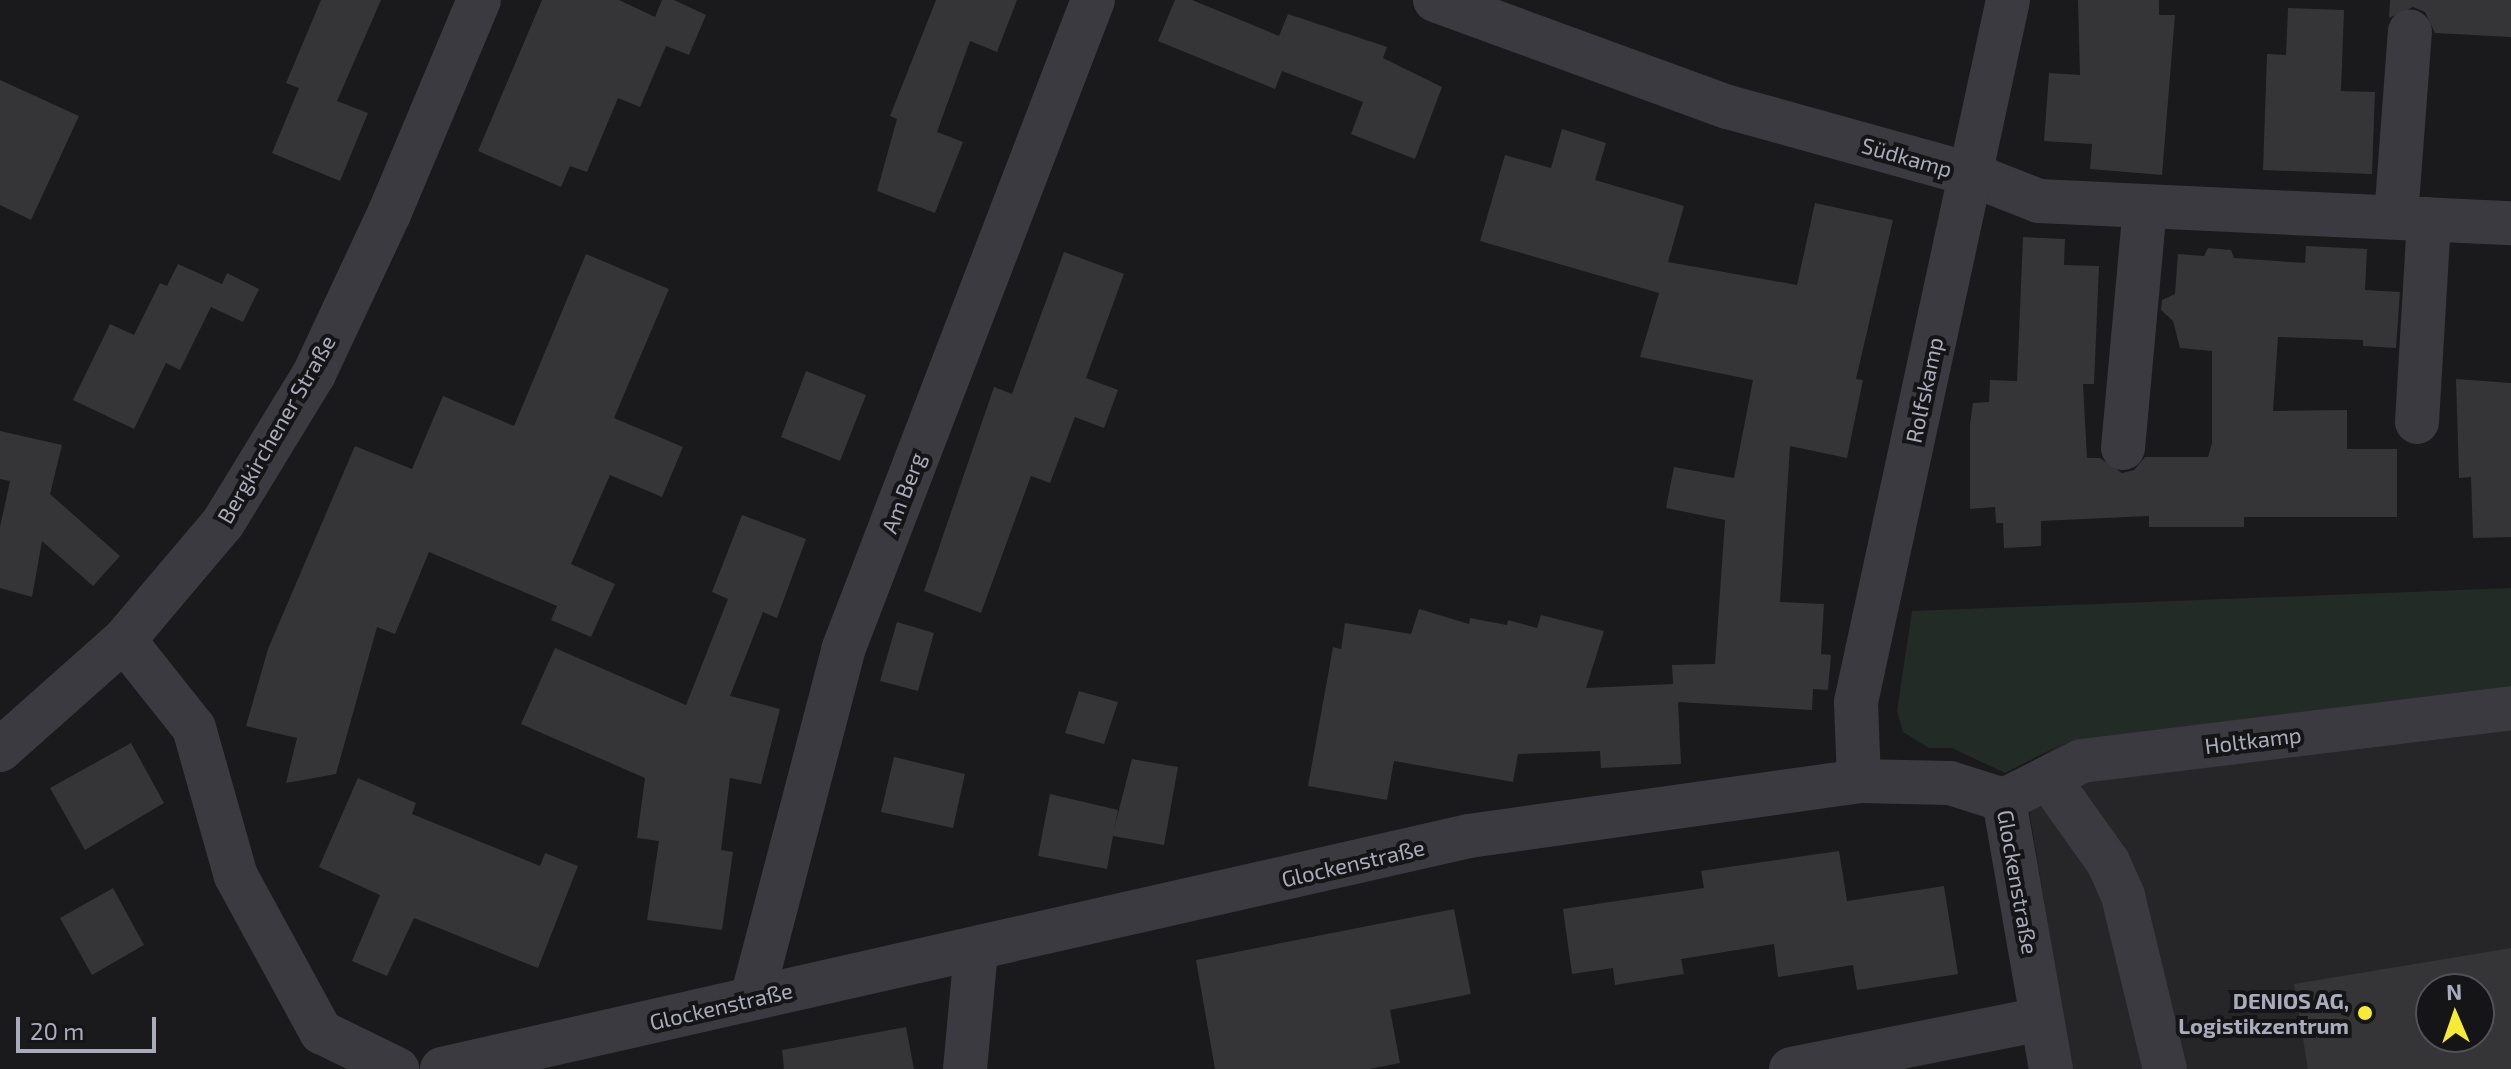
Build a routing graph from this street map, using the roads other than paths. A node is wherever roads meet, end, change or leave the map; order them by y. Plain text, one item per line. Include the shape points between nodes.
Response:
1 (479, 0) edge
2 (1093, 0) edge
3 (1435, 0) edge
4 (2008, 0) edge
5 (2410, 32) dead end
6 (1970, 174) junction
7 (2145, 206) junction
8 (2412, 218) junction
9 (2511, 223) edge
10 (2417, 422) dead end
11 (2123, 448) dead end
12 (124, 640) junction
13 (2511, 708) edge
14 (0, 750) edge
15 (2048, 778) junction
16 (1859, 781) junction
17 (2004, 800) junction
18 (976, 950) junction
19 (752, 998) junction
20 (2042, 1019) junction
21 (397, 1069) edge
22 (442, 1069) edge
23 (965, 1069) edge
24 (1791, 1069) edge
25 (2051, 1069) edge
26 (2165, 1069) edge

1 - 12 street, Bergkirchener Straße via 389,214 314,374 223,523
2 - 19 street, Am Berg via 843,650
3 - 6 street, Südkamp via 1728,107
4 - 6 street, Rolfskamp
5 - 8 street
6 - 7 street, Südkamp via 2039,201
6 - 16 street, Rolfskamp via 1856,702
7 - 8 street, Südkamp
7 - 11 street
8 - 9 street, Südkamp
8 - 10 street
12 - 14 street, Bergkirchener Straße
12 - 21 street via 194,728 236,876 321,1032
13 - 15 street, Holtkamp via 2082,761
15 - 17 street, Holtkamp
15 - 26 street via 2108,862 2123,896
16 - 17 street, Glockenstraße via 1950,783
16 - 18 street, Glockenstraße via 1469,836
17 - 20 street, Glockenstraße
18 - 19 street, Glockenstraße
18 - 23 street
19 - 22 street, Glockenstraße
20 - 24 street
20 - 25 street, Glockenstraße

